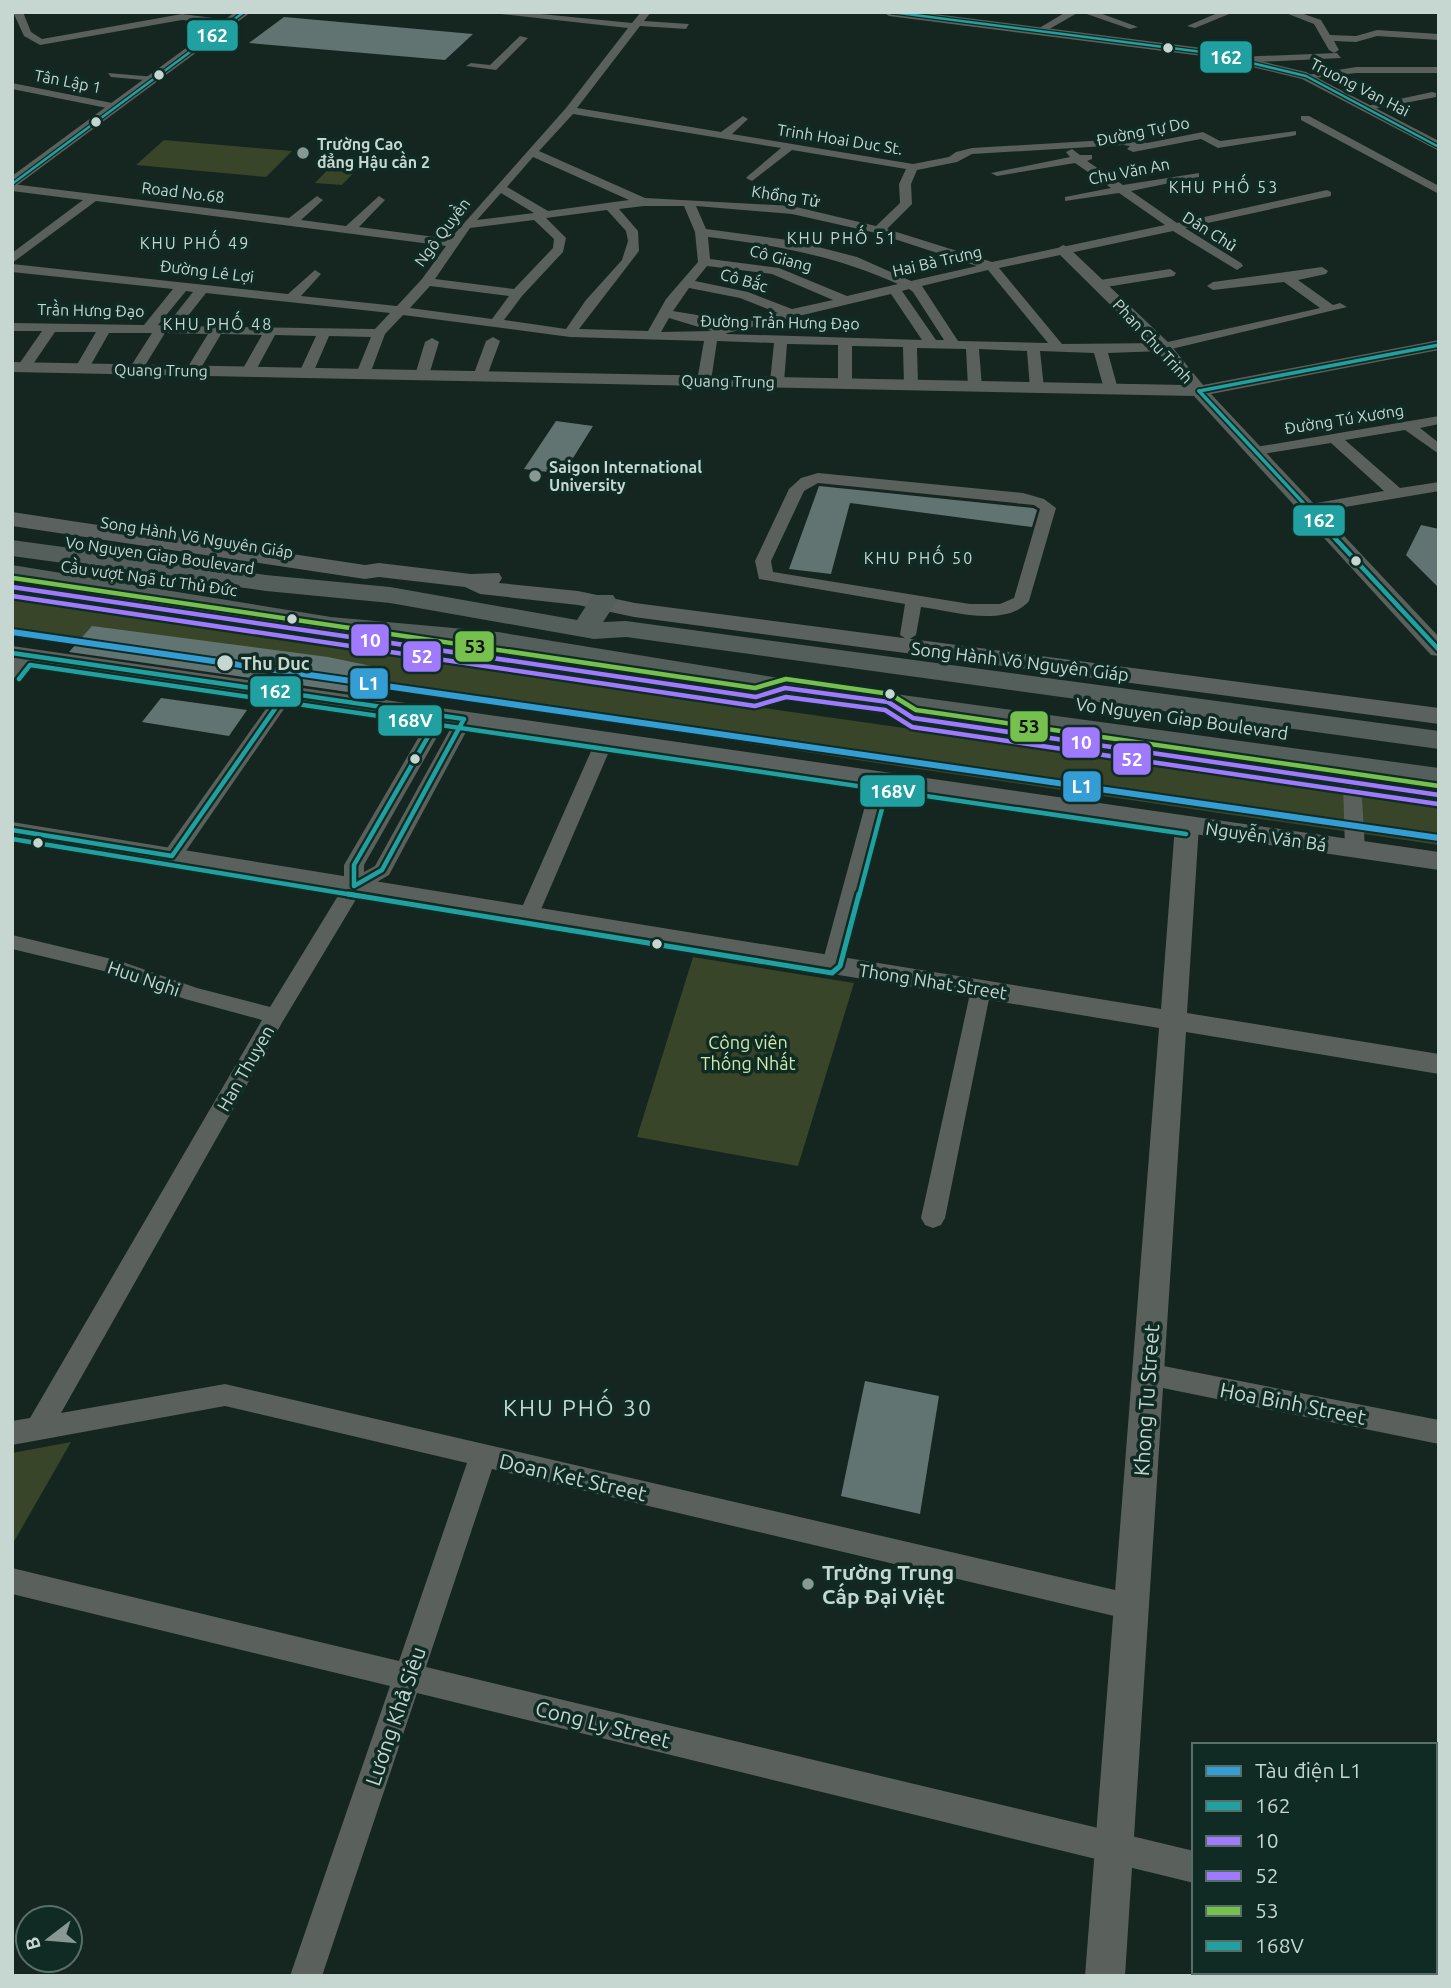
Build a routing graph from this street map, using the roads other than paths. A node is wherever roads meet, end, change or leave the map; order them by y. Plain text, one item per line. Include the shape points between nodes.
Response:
1 (488, 12) edge
2 (1074, 12) edge
3 (1086, 12) edge
4 (1228, 12) edge
5 (1288, 12) edge
6 (895, 13) edge
7 (181, 15) edge
8 (538, 15) edge
9 (238, 17) edge
10 (639, 18) edge
11 (18, 22) edge
12 (686, 26) dead end
13 (1192, 26) dead end
14 (1133, 27) dead end
15 (1036, 33) junction
16 (1439, 37) edge
17 (523, 38) dead end
18 (1328, 38) junction
19 (37, 40) junction
20 (24, 42) dead end
21 (1383, 54) dead end
22 (1337, 56) junction
23 (1237, 60) junction
24 (471, 66) dead end
25 (1356, 70) junction
26 (1378, 70) junction
27 (1439, 70) edge
28 (111, 75) dead end
29 (1306, 76) junction
30 (155, 79) junction
31 (12, 86) edge
32 (1432, 95) dead end
33 (117, 107) junction
34 (1363, 108) junction
35 (570, 110) junction
36 (1305, 118) dead end
37 (743, 119) dead end
38 (1292, 133) dead end
39 (722, 137) junction
40 (789, 146) junction
41 (1146, 146) junction
42 (1068, 147) junction
43 (1439, 147) edge
44 (533, 153) junction
45 (1077, 159) junction
46 (913, 167) junction
47 (997, 173) dead end
48 (1195, 175) dead end
49 (752, 178) dead end
50 (12, 185) edge
51 (500, 188) junction
52 (1121, 189) junction
53 (1439, 191) edge
54 (1327, 194) dead end
55 (94, 197) junction
56 (1069, 199) dead end
57 (317, 200) dead end
58 (379, 200) dead end
59 (644, 202) junction
60 (688, 202) junction
61 (610, 207) junction
62 (542, 216) junction
63 (292, 222) junction
64 (466, 225) junction
65 (1174, 226) junction
66 (349, 230) junction
67 (879, 230) junction
68 (701, 232) junction
69 (454, 243) junction
70 (1063, 250) junction
71 (12, 259) edge
72 (704, 262) junction
73 (1237, 265) dead end
74 (991, 266) junction
75 (12, 268) edge
76 (1322, 271) dead end
77 (1170, 273) dead end
78 (315, 274) dead end
79 (1286, 278) junction
80 (427, 282) junction
81 (688, 284) junction
82 (1100, 284) junction
83 (909, 285) junction
84 (183, 286) junction
85 (1213, 286) dead end
86 (203, 288) junction
87 (894, 289) junction
88 (517, 293) junction
89 (845, 300) junction
90 (320, 303) junction
91 (397, 310) junction
92 (664, 313) junction
93 (790, 313) junction
94 (272, 314) junction
95 (496, 323) junction
96 (12, 327) edge
97 (52, 327) junction
98 (829, 327) junction
99 (105, 328) junction
100 (160, 329) junction
101 (217, 330) junction
102 (300, 332) junction
103 (324, 332) junction
104 (379, 333) junction
105 (570, 333) junction
106 (717, 334) junction
107 (652, 337) junction
108 (781, 340) junction
109 (493, 341) dead end
110 (432, 342) dead end
111 (910, 343) junction
112 (932, 344) junction
113 (953, 344) junction
114 (972, 345) junction
115 (1439, 345) edge
116 (1033, 346) junction
117 (1058, 347) junction
118 (1163, 347) junction
119 (1100, 349) junction
120 (18, 367) edge
121 (82, 368) junction
122 (136, 369) junction
123 (193, 370) junction
124 (248, 372) junction
125 (306, 373) junction
126 (363, 374) junction
127 (422, 375) junction
128 (480, 376) junction
129 (704, 381) junction
130 (778, 383) junction
131 (845, 384) junction
132 (911, 385) junction
133 (975, 387) junction
134 (1037, 388) junction
135 (1111, 389) junction
136 (1199, 391) junction
137 (1439, 420) edge
138 (1409, 426) junction
139 (1334, 438) junction
140 (1439, 450) edge
141 (1256, 451) junction
142 (1439, 486) edge
143 (1396, 493) junction
144 (1310, 508) junction
145 (12, 510) edge
146 (12, 519) edge
147 (12, 534) edge
148 (12, 548) edge
149 (12, 559) edge
150 (379, 570) junction
151 (12, 573) edge
152 (433, 576) junction
153 (12, 587) edge
154 (295, 588) junction
155 (598, 600) junction
156 (914, 601) junction
157 (499, 626) junction
158 (589, 630) junction
159 (908, 635) junction
160 (1439, 650) edge
161 (17, 661) edge
162 (785, 688) junction
163 (286, 693) junction
164 (756, 697) junction
165 (1439, 706) edge
166 (900, 710) junction
167 (1439, 716) edge
168 (452, 718) junction
169 (605, 740) junction
170 (1439, 740) edge
171 (1439, 753) edge
172 (1439, 778) edge
173 (881, 780) junction
174 (1352, 782) junction
175 (1439, 795) edge
176 (1187, 825) junction
177 (15, 835) edge
178 (1355, 849) junction
179 (172, 856) junction
180 (1439, 861) edge
181 (354, 886) junction
182 (529, 914) junction
183 (12, 942) edge
184 (832, 964) junction
185 (981, 989) junction
186 (275, 1016) junction
187 (1173, 1020) junction
188 (1439, 1064) edge
189 (933, 1219) dead end
190 (1148, 1374) junction
191 (25, 1431) edge
192 (1439, 1432) edge
193 (484, 1456) junction
194 (12, 1581) edge
195 (1131, 1606) junction
196 (408, 1677) junction
197 (1114, 1848) junction
198 (1192, 1867) edge
199 (306, 1976) edge
200 (1105, 1976) edge

1 - 8 street
2 - 15 street
3 - 14 street
4 - 13 street
5 - 18 street via 1315,20
6 - 15 street, Truong Van Hai
7 - 9 street
7 - 19 street
8 - 10 street
9 - 30 main road
10 - 12 street
10 - 35 street, Ngô Quyền
11 - 19 street
15 - 23 street, Truong Van Hai
16 - 18 street
17 - 24 street via 492,68
18 - 22 street
19 - 20 street
21 - 26 street
22 - 23 street
22 - 25 street
23 - 29 street, Truong Van Hai
25 - 26 street
25 - 29 street
26 - 27 street
28 - 30 street
29 - 34 street, Truong Van Hai
30 - 33 main road
31 - 33 street, Tân Lập 1
32 - 34 street
33 - 50 main road
34 - 43 street, Truong Van Hai
35 - 39 street, Trinh Hoai Duc St.
35 - 44 street, Ngô Quyền
36 - 53 street
37 - 39 street
38 - 41 street, Đường Tự Do via 1217,145 1203,135
39 - 40 street, Trinh Hoai Duc St.
40 - 46 street, Trinh Hoai Duc St.
40 - 49 street
41 - 42 street, Trinh Hoai Duc St. via 1123,142
41 - 45 street, Đường Tự Do
42 - 45 street, Dân Chủ
42 - 46 street, Trinh Hoai Duc St. via 972,151 953,160
44 - 51 street, Ngô Quyền
44 - 59 street
45 - 47 street, Đường Tự Do
45 - 52 street, Dân Chủ
46 - 67 street via 905,184 906,204
48 - 52 street, Chu Văn An
50 - 55 street, Road No.68
51 - 62 street
51 - 64 street, Ngô Quyền
52 - 56 street, Chu Văn An
52 - 65 street, Dân Chủ
54 - 65 street, Hai Bà Trưng
55 - 63 street, Road No.68
55 - 71 street
57 - 63 street
58 - 66 street
59 - 60 street, Khổng Tử
59 - 61 street, Khổng Tử
60 - 67 street, Khổng Tử via 792,210
60 - 68 street
61 - 62 street, Khổng Tử
61 - 105 street via 633,230 634,247 624,269 596,296
62 - 64 street, Khổng Tử
62 - 88 street via 559,238 559,249
63 - 66 street, Road No.68
64 - 69 street, Ngô Quyền
65 - 70 street, Hai Bà Trưng
65 - 73 street, Dân Chủ
66 - 69 street, Road No.68
67 - 74 street, Khổng Tử
68 - 72 street
68 - 83 street via 822,251
69 - 80 street, Ngô Quyền
70 - 74 street, Hai Bà Trưng
70 - 82 street, Phan Chu Trinh
72 - 81 street
72 - 89 street, Cô Giang via 775,271
74 - 83 street, Hai Bà Trưng
74 - 117 street
75 - 84 street, Đường Lê Lợi
76 - 79 street
77 - 82 street
78 - 94 street
79 - 85 street
79 - 118 street, Đường Trần Hưng Đạo via 1335,308
80 - 88 street
80 - 91 street, Ngô Quyền
81 - 92 street
81 - 93 street, Cô Bắc via 743,295
82 - 118 street, Phan Chu Trinh
83 - 87 street, Hai Bà Trưng
83 - 113 street via 918,289
84 - 86 street, Đường Lê Lợi
84 - 100 street
86 - 94 street, Đường Lê Lợi
86 - 100 street
87 - 89 street, Hai Bà Trưng
87 - 112 street
88 - 95 street
89 - 98 street, Hai Bà Trưng
90 - 91 street, Đường Lê Lợi
90 - 94 street, Đường Lê Lợi
90 - 102 street
91 - 95 street, Đường Trần Hưng Đạo
91 - 104 street, Ngô Quyền
92 - 106 street via 692,318
92 - 107 street
93 - 98 street, Hai Bà Trưng
93 - 106 street, Hai Bà Trưng
94 - 101 street, Trần Hưng Đạo
94 - 102 street, Trần Hưng Đạo
94 - 124 street
95 - 105 street, Đường Trần Hưng Đạo
96 - 97 street, Trần Hưng Đạo
97 - 99 street, Trần Hưng Đạo
97 - 120 street
98 - 108 street, Đường Trần Hưng Đạo
98 - 111 street, Đường Trần Hưng Đạo
98 - 131 street
99 - 100 street, Trần Hưng Đạo
99 - 121 street
100 - 101 street, Trần Hưng Đạo
100 - 122 street
101 - 123 street
102 - 103 street, Trần Hưng Đạo
103 - 104 street, Trần Hưng Đạo
103 - 125 street
104 - 126 street, Ngô Quyền
105 - 107 street, Đường Trần Hưng Đạo
106 - 107 street, Đường Trần Hưng Đạo
106 - 108 street, Đường Trần Hưng Đạo
106 - 129 street
108 - 130 street
109 - 128 street
110 - 127 street
111 - 112 street, Đường Trần Hưng Đạo
111 - 132 street
112 - 113 street, Đường Trần Hưng Đạo
113 - 114 street, Đường Trần Hưng Đạo
114 - 116 street, Đường Trần Hưng Đạo
114 - 133 street
115 - 136 street, Quang Trung
116 - 117 street, Đường Trần Hưng Đạo
116 - 134 street
117 - 119 street, Đường Trần Hưng Đạo
118 - 119 street, Đường Trần Hưng Đạo
118 - 136 street, Phan Chu Trinh
119 - 135 street
120 - 121 street, Quang Trung
121 - 122 street, Quang Trung
122 - 123 street, Quang Trung
123 - 124 street, Quang Trung
124 - 125 street, Quang Trung
125 - 126 street, Quang Trung
126 - 127 street, Quang Trung
127 - 128 street, Quang Trung
128 - 129 street, Quang Trung
129 - 130 street, Quang Trung
130 - 131 street, Quang Trung
131 - 132 street, Quang Trung
132 - 133 street, Quang Trung
133 - 134 street, Quang Trung
134 - 135 street, Quang Trung
135 - 136 street, Quang Trung
136 - 141 street, Phan Chu Trinh
137 - 138 street, Đường Tú Xương
138 - 139 street, Đường Tú Xương
138 - 140 street
139 - 141 street, Đường Tú Xương
139 - 143 street
141 - 144 street, Phan Chu Trinh
142 - 143 street
143 - 144 street
144 - 160 street, Phan Chu Trinh
145 - 150 main road, Song Hành Võ Nguyên Giáp via 374,565
146 - 150 main road, Song Hành Võ Nguyên Giáp via 365,572
147 - 154 highway, Vo Nguyen Giap Boulevard via 273,572
148 - 154 highway, Cầu vượt Ngã tư Thủ Đức
149 - 154 highway, Cầu vượt Ngã tư Thủ Đức
150 - 152 main road, Song Hành Võ Nguyên Giáp
151 - 157 highway, Vo Nguyen Giap Boulevard via 331,625
152 - 155 main road, Song Hành Võ Nguyên Giáp via 480,587
152 - 157 highway
153 - 164 highway, Vo Nguyen Giap Boulevard
154 - 157 highway, Vo Nguyen Giap Boulevard via 388,612
155 - 158 highway
155 - 159 main road, Song Hành Võ Nguyên Giáp via 637,600
155 - 167 main road, Song Hành Võ Nguyên Giáp via 648,612
156 - 156 street via 1013,608 1021,601 1048,508 1023,498 818,478 797,489 763,561 765,576
156 - 159 street
157 - 158 highway, Vo Nguyen Giap Boulevard
157 - 162 highway, Vo Nguyen Giap Boulevard
158 - 170 highway, Vo Nguyen Giap Boulevard via 626,629
158 - 171 highway, Vo Nguyen Giap Boulevard via 618,642
159 - 165 main road, Song Hành Võ Nguyên Giáp
161 - 163 main road, Nguyễn Văn Bá
162 - 164 highway
162 - 166 highway, Vo Nguyen Giap Boulevard
163 - 168 main road, Nguyễn Văn Bá
163 - 179 street
164 - 166 highway, Vo Nguyen Giap Boulevard
166 - 172 highway, Vo Nguyen Giap Boulevard
166 - 174 highway, Vo Nguyen Giap Boulevard
168 - 169 main road, Nguyễn Văn Bá
168 - 181 street via 354,865
168 - 181 street, Han Thuyen via 382,870
169 - 173 main road, Nguyễn Văn Bá
169 - 182 street
173 - 176 main road, Nguyễn Văn Bá
173 - 184 street
174 - 175 highway, Vo Nguyen Giap Boulevard
174 - 178 street
176 - 178 main road, Nguyễn Văn Bá
176 - 187 street, Khong Tu Street
177 - 179 street, Thong Nhat Street
178 - 180 main road, Nguyễn Văn Bá
179 - 181 street, Thong Nhat Street
181 - 182 street, Thong Nhat Street
181 - 186 street, Han Thuyen
182 - 184 street, Thong Nhat Street
183 - 186 street, Huu Nghi via 120,968 192,995
184 - 185 street, Thong Nhat Street
185 - 187 street, Thong Nhat Street
185 - 189 street
186 - 191 street, Han Thuyen
187 - 188 street, Thong Nhat Street
187 - 190 street, Khong Tu Street
190 - 192 street, Hoa Binh Street
190 - 195 street, Khong Tu Street
191 - 193 street, Doan Ket Street via 225,1395
193 - 195 street, Doan Ket Street
193 - 196 street, Lương Khả Siêu
194 - 196 street, Cong Ly Street
195 - 197 street, Khong Tu Street
196 - 197 street, Cong Ly Street
196 - 199 street, Lương Khả Siêu
197 - 198 street, Cong Ly Street
197 - 200 street, Khong Tu Street

